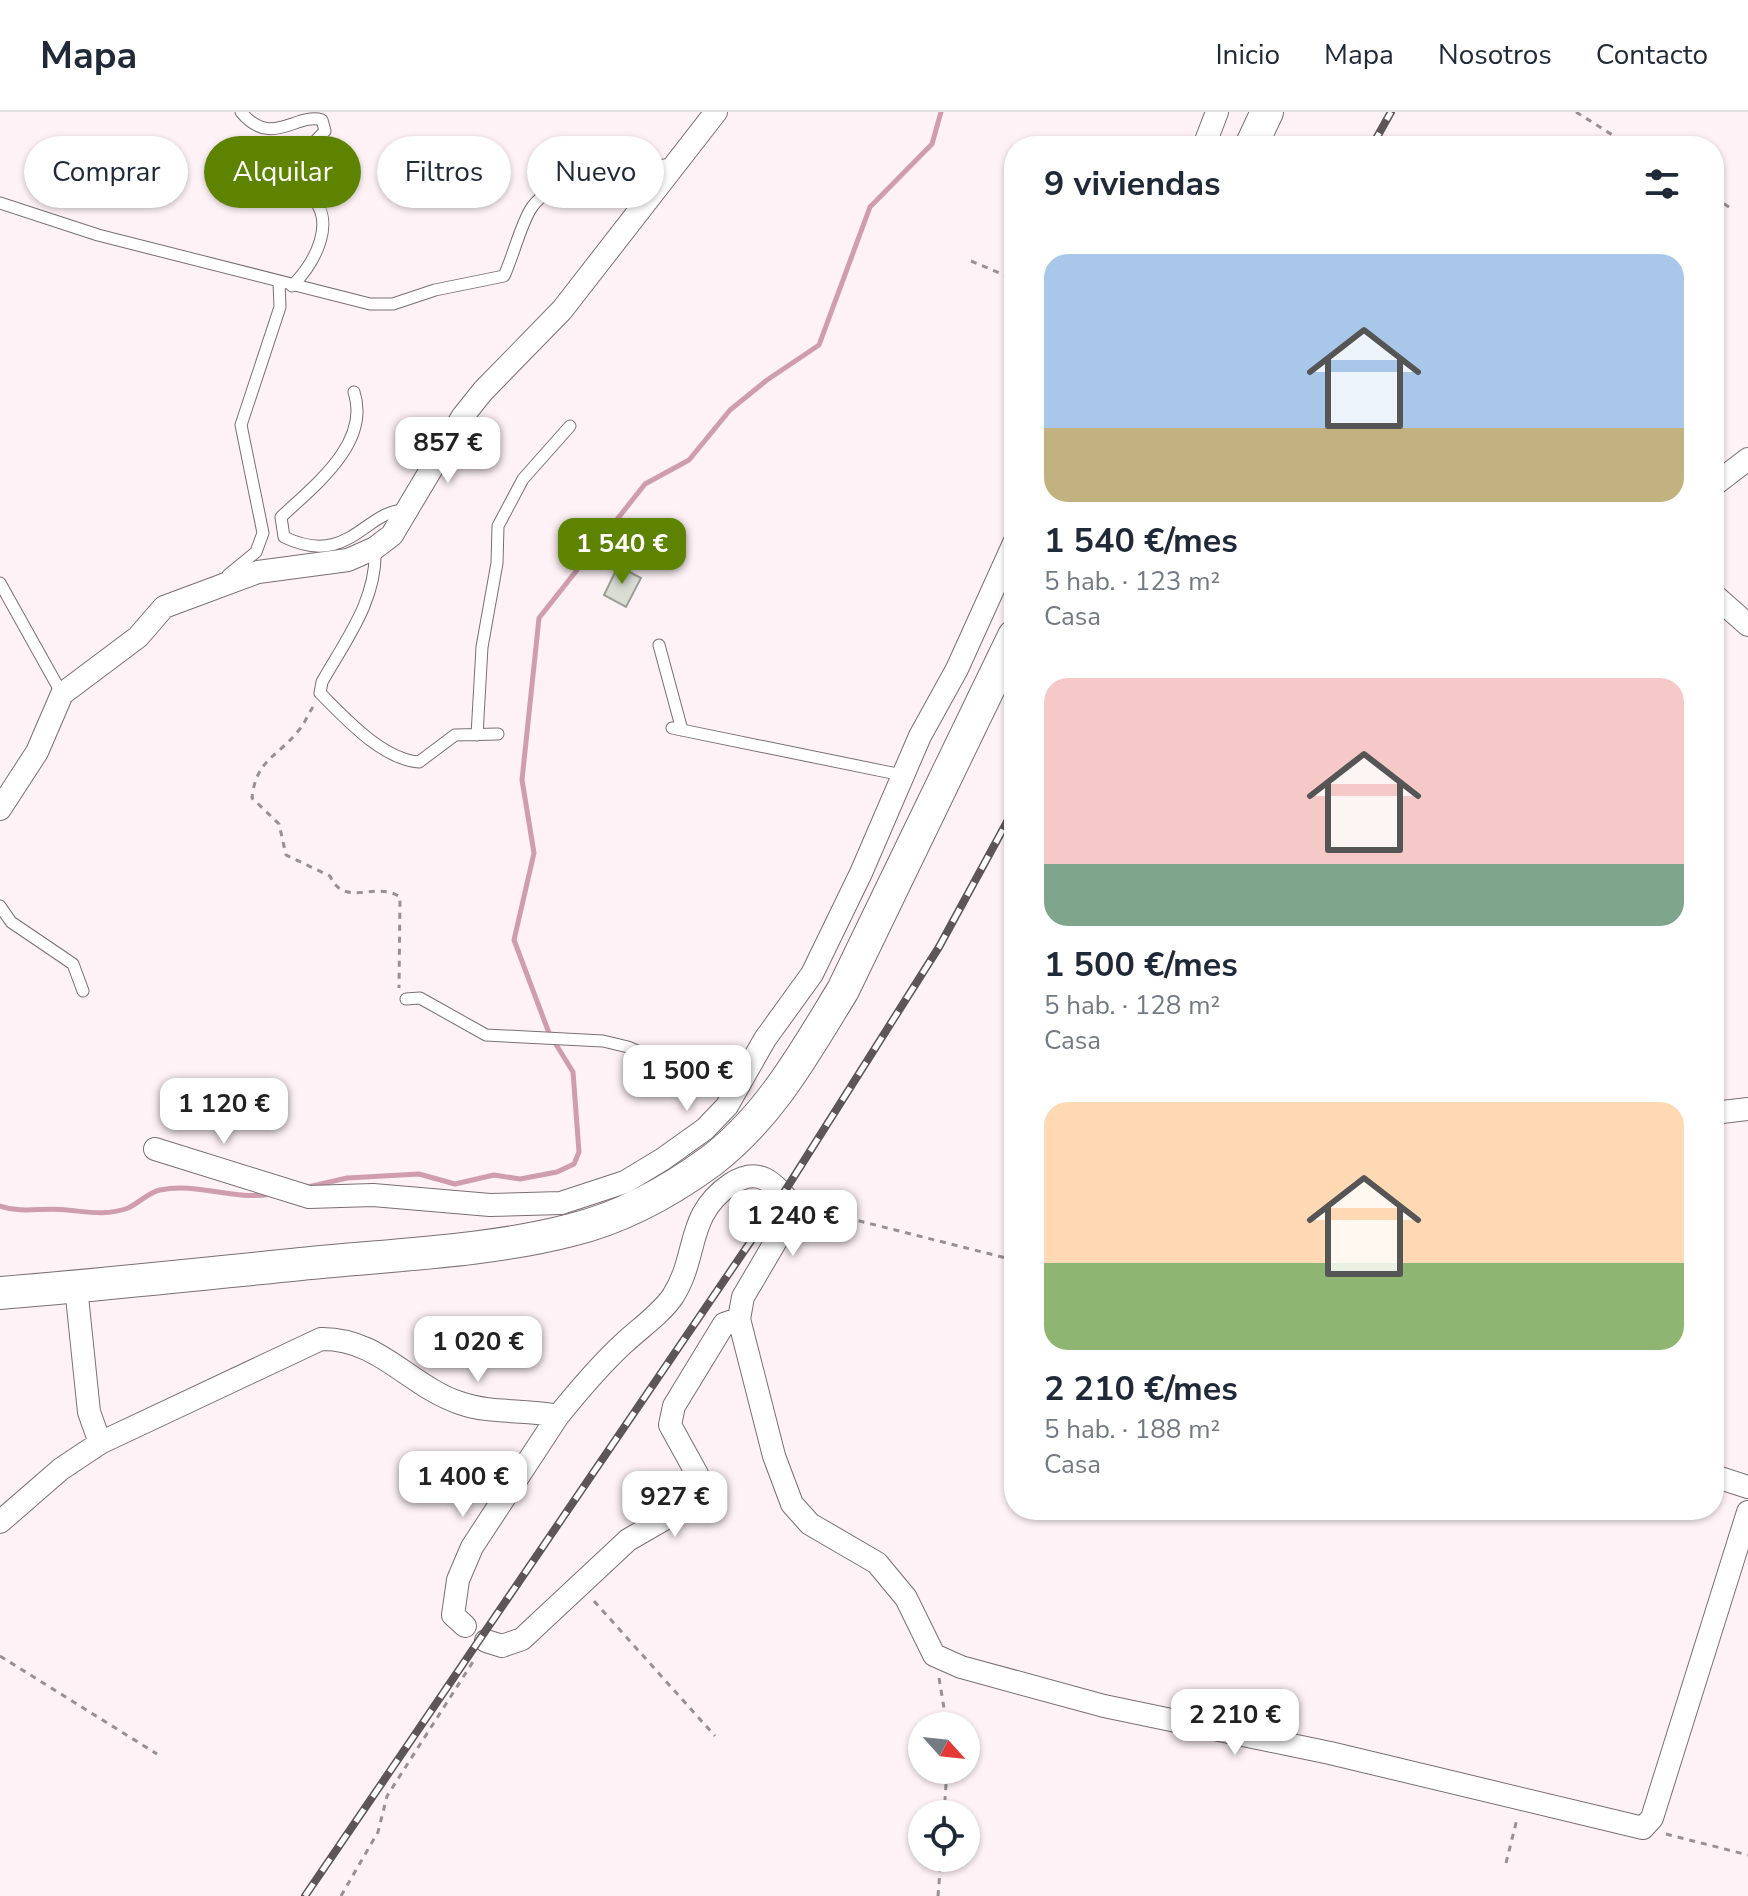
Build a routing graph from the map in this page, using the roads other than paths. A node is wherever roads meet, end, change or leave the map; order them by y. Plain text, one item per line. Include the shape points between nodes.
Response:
1 (241, 112) edge
2 (716, 112) edge
3 (1217, 112) edge
4 (1267, 112) edge
5 (1208, 136) edge
6 (1256, 136) edge
7 (677, 164) junction
8 (0, 203) edge
9 (279, 283) junction
10 (292, 286) junction
11 (354, 392) dead end
12 (570, 426) dead end
13 (1748, 459) edge
14 (1724, 477) edge
15 (409, 510) junction
16 (375, 548) junction
17 (1004, 565) edge
18 (0, 583) edge
19 (215, 587) junction
20 (1724, 604) edge
21 (1748, 625) edge
22 (659, 645) dead end
23 (1004, 657) edge
24 (62, 694) junction
25 (498, 734) dead end
26 (477, 735) junction
27 (902, 775) junction
28 (0, 809) edge
29 (0, 906) edge
30 (83, 991) dead end
31 (406, 999) road end
32 (753, 1063) junction
33 (1748, 1109) edge
34 (1724, 1112) edge
35 (155, 1149) dead end
36 (76, 1287) junction
37 (0, 1295) edge
38 (739, 1319) junction
39 (558, 1416) junction
40 (100, 1443) junction
41 (1724, 1479) edge
42 (1748, 1487) edge
43 (1748, 1512) edge
44 (0, 1522) edge
45 (465, 1626) dead end
46 (486, 1641) road end

1 - 10 lane via 248,121 271,130 313,117 322,120 325,131 279,178 305,190 322,220 321,249
2 - 7 street
3 - 5 street
4 - 6 main road
7 - 10 lane via 595,176 544,192 530,210 504,276 393,304 370,304
7 - 15 street via 562,310 463,416
8 - 9 lane
9 - 10 lane
9 - 19 lane via 280,307 241,425 263,533 256,552
11 - 15 lane via 359,408 343,453 281,517 284,537 304,547 328,545 353,538 392,509
12 - 26 lane via 523,479 498,526
13 - 14 street
15 - 16 street via 392,535
16 - 19 street via 348,560 258,572
16 - 26 lane via 376,562 358,622 320,693 401,761 419,762 455,735
17 - 27 street
18 - 24 lane
19 - 24 street via 164,607 138,637
20 - 21 street
22 - 27 lane via 677,729
23 - 36 main road via 843,990 764,1112 701,1168 636,1207 571,1230 458,1248
24 - 28 street via 37,752
25 - 26 lane
27 - 32 street via 831,937
29 - 30 lane via 11,922 73,964
31 - 32 lane via 420,998 486,1035 628,1047 662,1062
32 - 35 street via 727,1106 705,1129 625,1182 561,1203 309,1197
33 - 34 street
36 - 37 main road
36 - 40 street via 89,1412
38 - 39 street via 743,1297 790,1217 791,1204 760,1175 742,1177 712,1199 702,1211 672,1297 600,1365
38 - 43 street via 774,1456 792,1504 810,1524 877,1563 906,1598 934,1655 1089,1702 1643,1828 1652,1818
38 - 46 street via 724,1324 674,1406 670,1425 697,1474 695,1494 680,1510 628,1540 522,1639 502,1646
39 - 40 street via 459,1403 363,1346 321,1339
39 - 45 street via 472,1547 458,1580 453,1615
40 - 44 street
41 - 42 street

